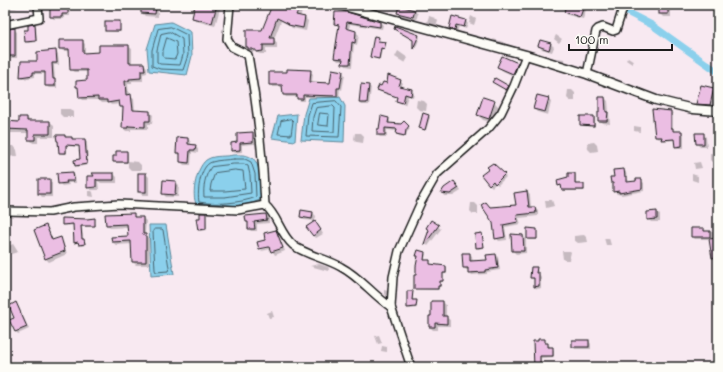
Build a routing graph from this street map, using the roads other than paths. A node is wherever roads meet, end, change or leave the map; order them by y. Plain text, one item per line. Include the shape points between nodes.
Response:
1 (38, 5) edge
2 (230, 5) edge
3 (340, 5) edge
4 (623, 8) edge
5 (5, 25) edge
6 (526, 55) junction
7 (587, 74) junction
8 (718, 111) edge
9 (265, 205) junction
10 (5, 211) edge
11 (391, 307) junction
12 (411, 367) edge

1 - 5 street via 39,18
2 - 9 street via 227,40 232,47 248,55 256,96
3 - 6 main road
4 - 7 street via 615,31 603,27 596,31
6 - 7 main road
6 - 11 street via 501,112 488,129 437,174 420,202 399,251 393,277
7 - 8 main road via 656,100 693,109
9 - 10 street via 238,210 119,204 74,207 50,212
9 - 11 street via 286,239 294,247 340,266
11 - 12 street

